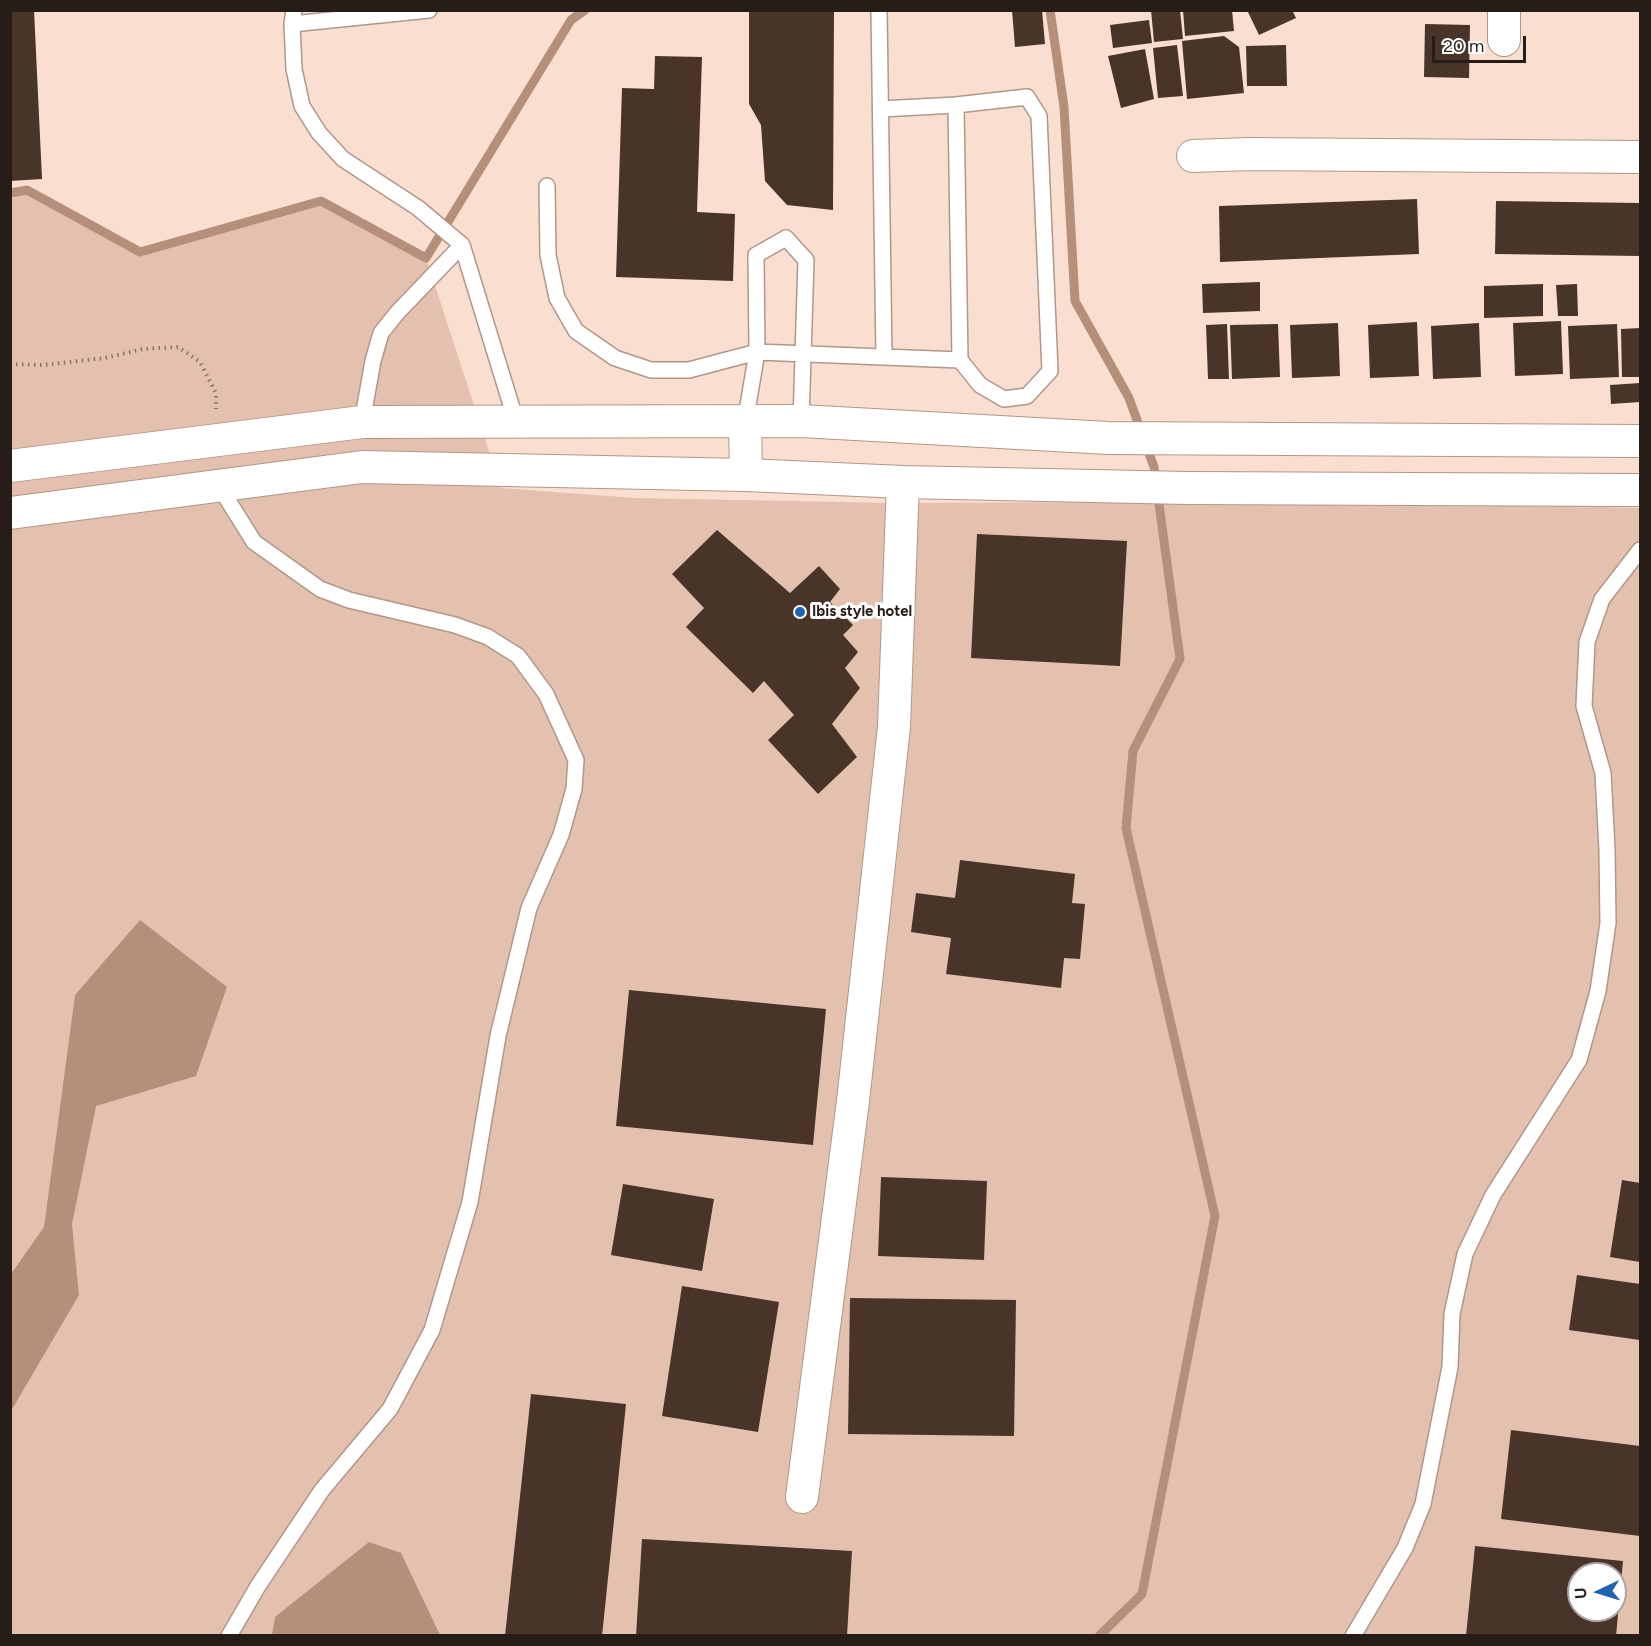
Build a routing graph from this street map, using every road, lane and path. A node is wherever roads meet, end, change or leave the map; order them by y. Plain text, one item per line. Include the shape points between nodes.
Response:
1 (429, 10) edge
2 (879, 10) edge
3 (293, 17) edge
4 (956, 105) junction
5 (881, 109) junction
6 (1193, 156) dead end
7 (1641, 157) edge
8 (547, 186) dead end
9 (456, 240) junction
10 (757, 352) junction
11 (804, 355) junction
12 (884, 357) junction
13 (960, 360) junction
14 (10, 364) edge
15 (516, 421) junction
16 (801, 421) junction
17 (362, 422) junction
18 (745, 423) junction
19 (216, 440) junction
20 (1641, 441) edge
21 (10, 466) edge
22 (362, 467) junction
23 (746, 475) junction
24 (903, 482) junction
25 (219, 486) junction
26 (1641, 490) edge
27 (10, 513) edge
28 (1641, 550) edge
29 (802, 1497) dead end
30 (229, 1635) edge
31 (1353, 1635) edge

1 - 3 lane
2 - 5 lane
3 - 9 lane via 294,69 302,106 320,133 343,159 418,208
4 - 5 lane
4 - 13 lane
4 - 13 lane via 1028,97 1039,116 1050,371 1027,396 1004,399 980,385
5 - 12 lane
6 - 7 street
8 - 10 lane via 548,255 557,298 576,331 615,358 651,370 689,370
9 - 15 lane
9 - 17 lane via 381,333
10 - 11 lane
10 - 11 lane via 756,255 786,238 806,260
10 - 18 lane
11 - 12 lane
11 - 16 lane
12 - 13 lane
14 - 19 path via 44,365 178,347 200,362 216,393
15 - 17 street
15 - 18 street
16 - 18 street
16 - 20 street via 1108,438
17 - 19 street
17 - 22 street
18 - 23 street
19 - 21 street
22 - 23 street
22 - 25 street
23 - 24 street
24 - 26 street
24 - 29 street via 894,727 853,1101
25 - 27 street
25 - 30 lane via 254,542 320,589 488,637 518,656 546,694 576,760 574,789 561,835 529,908 498,1036 470,1202 432,1330 390,1409 322,1490
28 - 31 lane via 1602,599 1587,642 1584,706 1603,772 1607,849 1608,923 1598,991 1579,1060 1493,1195 1465,1254 1452,1314 1450,1367 1423,1504 1405,1548

